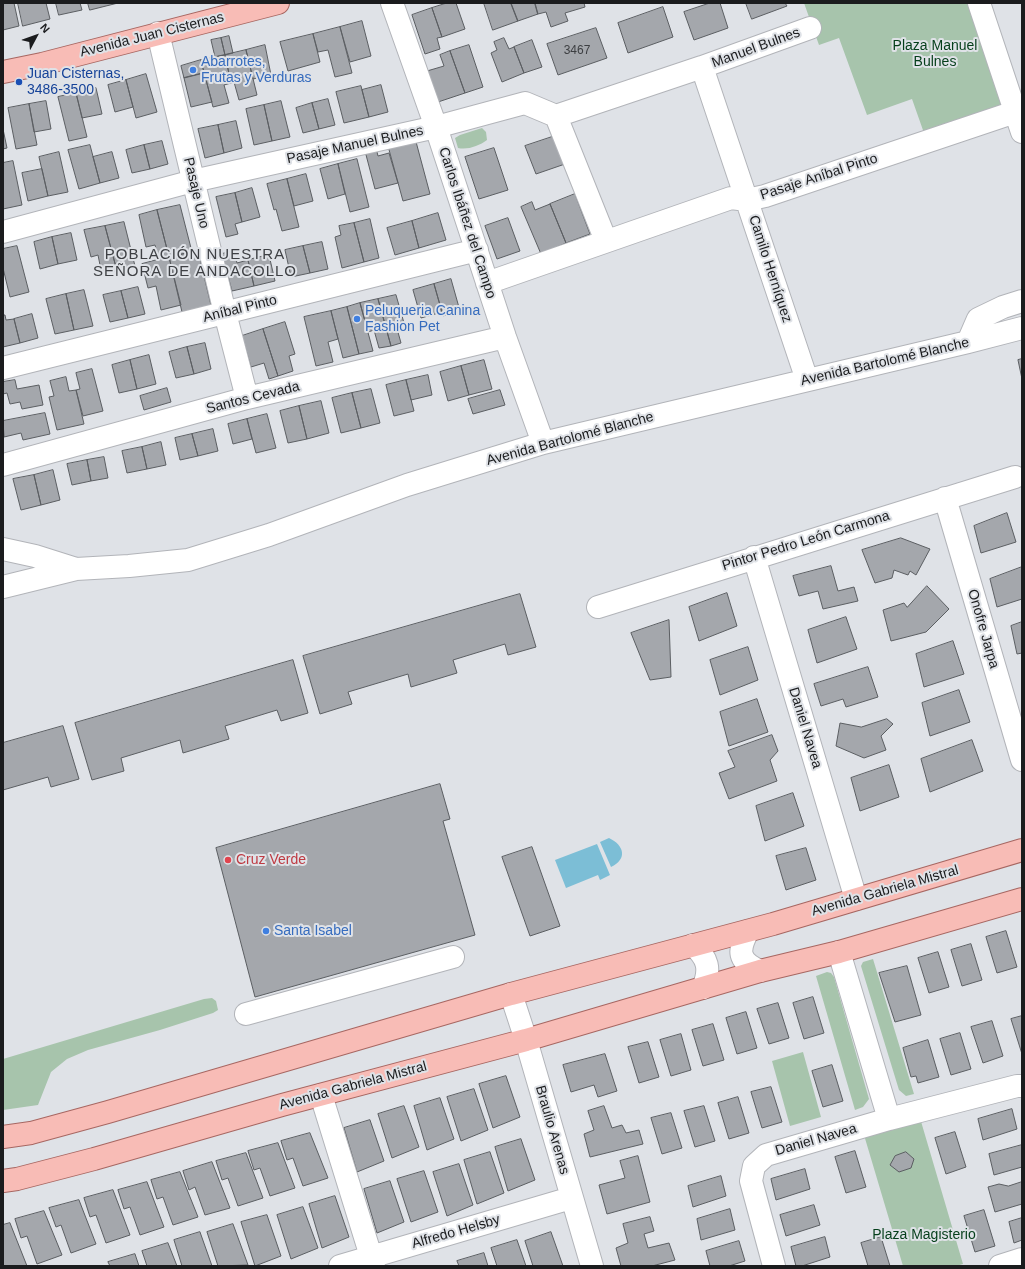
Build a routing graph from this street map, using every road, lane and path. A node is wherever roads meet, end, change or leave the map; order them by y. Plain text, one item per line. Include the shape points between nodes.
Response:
1 (278, 3) edge
2 (392, 3) edge
3 (979, 3) edge
4 (810, 28) dead end
5 (158, 33) junction
6 (702, 67) junction
7 (3, 72) edge
8 (1017, 109) edge
9 (556, 116) junction
10 (436, 127) junction
11 (193, 181) junction
12 (747, 200) junction
13 (3, 232) edge
14 (606, 241) junction
15 (477, 250) junction
16 (487, 283) junction
17 (1022, 301) edge
18 (225, 313) junction
19 (1022, 328) edge
20 (504, 337) junction
21 (968, 342) junction
22 (3, 368) edge
23 (807, 380) junction
24 (247, 398) junction
25 (543, 443) junction
26 (3, 465) edge
27 (1015, 477) dead end
28 (945, 498) junction
29 (3, 549) edge
30 (754, 557) junction
31 (76, 568) junction
32 (3, 587) edge
33 (598, 607) dead end
34 (1022, 760) edge
35 (1022, 850) edge
36 (1022, 898) edge
37 (856, 899) junction
38 (748, 931) junction
39 (692, 945) junction
40 (839, 952) junction
41 (453, 957) dead end
42 (760, 971) junction
43 (703, 988) junction
44 (511, 994) junction
45 (246, 1014) dead end
46 (526, 1040) junction
47 (1022, 1086) edge
48 (321, 1095) junction
49 (889, 1119) junction
50 (3, 1137) edge
51 (3, 1181) edge
52 (571, 1198) junction
53 (1022, 1260) edge
54 (372, 1262) edge
55 (340, 1266) edge
56 (592, 1266) edge
57 (774, 1266) edge
58 (1000, 1266) edge

1 - 5 main road, Avenida Juan Cisternas
2 - 10 street, Carlos Ibáñez del Campo
3 - 8 street
4 - 6 street, Manuel Bulnes
5 - 7 main road, Avenida Juan Cisternas
5 - 11 street, Pasaje Uno
6 - 9 street
6 - 12 street, Camilo Herníquez
8 - 12 street, Pasaje Aníbal Pinto
9 - 10 street, Pasaje Manuel Bulnes via 524,103
9 - 14 street
10 - 11 street, Pasaje Manuel Bulnes
10 - 15 street, Carlos Ibáñez del Campo
11 - 13 street, Pasaje Manuel Bulnes
11 - 18 street, Pasaje Uno
12 - 14 street, Pasaje Aníbal Pinto via 731,198
12 - 23 street, Camilo Herníquez
14 - 16 street, Pasaje Aníbal Pinto
15 - 16 street, Carlos Ibáñez del Campo
15 - 18 street, Aníbal Pinto
16 - 20 street, Carlos Ibáñez del Campo
17 - 21 street via 978,319
18 - 22 street, Aníbal Pinto
18 - 24 street, Pasaje Uno
19 - 21 street, Avenida Bartolomé Blanche
20 - 24 street, Santos Cevada
20 - 25 street, Carlos Ibáñez del Campo
21 - 23 street, Avenida Bartolomé Blanche
23 - 25 street, Avenida Bartolomé Blanche
24 - 26 street, Santos Cevada
25 - 31 street, Avenida Bartolomé Blanche via 407,485 269,535 188,560
27 - 28 street, Pintor Pedro León Carmona
28 - 30 street, Pintor Pedro León Carmona
28 - 34 street, Onofre Jarpa
29 - 31 street, Avenida Bartolomé Blanche
30 - 33 street, Pintor Pedro León Carmona
30 - 37 street, Daniel Navea
31 - 32 street, Avenida Bartolomé Blanche
35 - 37 main road, Avenida Gabriela Mistral
36 - 40 main road, Avenida Gabriela Mistral
37 - 38 main road, Avenida Gabriela Mistral
38 - 39 main road, Avenida Gabriela Mistral
38 - 42 street via 742,944 742,956 748,966
39 - 43 street via 702,953 707,964 708,976
39 - 44 main road, Avenida Gabriela Mistral
40 - 42 main road, Avenida Gabriela Mistral
40 - 49 street
41 - 45 street
42 - 43 main road, Avenida Gabriela Mistral
43 - 46 main road, Avenida Gabriela Mistral
44 - 46 street, Braulio Arenas
44 - 50 main road, Avenida Gabriela Mistral via 108,1112 30,1133
46 - 48 main road, Avenida Gabriela Mistral
46 - 52 street, Braulio Arenas
47 - 49 street, Daniel Navea
48 - 51 main road, Avenida Gabriela Mistral via 94,1159
48 - 54 street
49 - 57 street, Daniel Navea via 766,1155 754,1166 751,1181
52 - 54 street, Alfredo Helsby
52 - 56 street, Braulio Arenas
53 - 58 street
54 - 55 street, Alfredo Helsby

